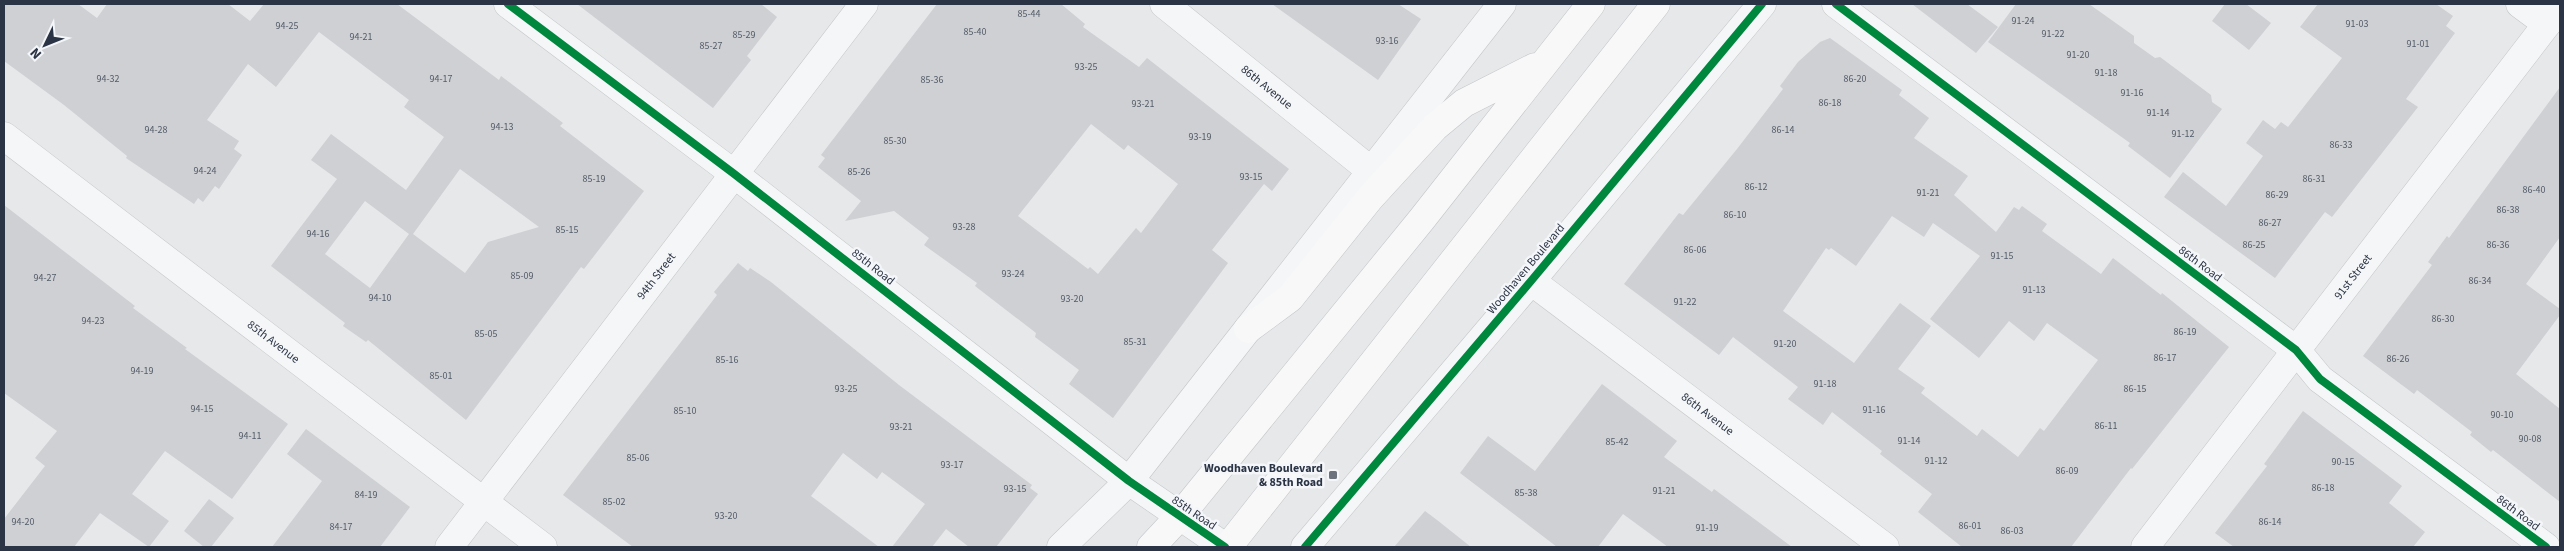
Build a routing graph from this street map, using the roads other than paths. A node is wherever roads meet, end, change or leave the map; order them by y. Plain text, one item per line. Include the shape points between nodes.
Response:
1 (508, 4) edge
2 (864, 4) edge
3 (1164, 4) edge
4 (1502, 4) edge
5 (1591, 4) edge
6 (1656, 4) edge
7 (1762, 4) edge
8 (1836, 4) edge
9 (2520, 4) edge
10 (2554, 16) edge
11 (1547, 60) junction
12 (4, 136) edge
13 (1370, 170) junction
14 (733, 173) junction
15 (1531, 281) junction
16 (1248, 329) junction
17 (2296, 350) junction
18 (1129, 481) junction
19 (484, 502) junction
20 (1179, 517) junction
21 (449, 547) edge
22 (543, 547) edge
23 (1061, 547) edge
24 (1151, 547) edge
25 (1227, 547) edge
26 (1305, 547) edge
27 (1884, 547) edge
28 (2145, 547) edge
29 (2546, 547) edge

1 - 14 street, 85th Road
2 - 14 street, 94th Street
3 - 13 street, 86th Avenue
4 - 13 street
5 - 11 main road
6 - 25 main road
7 - 15 street, Woodhaven Boulevard
8 - 17 street, 86th Road
9 - 10 street
10 - 17 street, 91st Street
11 - 16 main road via 1464,103 1435,127 1370,198 1290,298
11 - 20 main road
12 - 19 street, 85th Avenue
13 - 16 street
14 - 18 street, 85th Road
14 - 19 street, 94th Street
15 - 26 street, Woodhaven Boulevard
15 - 27 street, 86th Avenue
16 - 18 street
17 - 28 street, 91st Street
17 - 29 street, 86th Road via 2320,379
18 - 20 street, 85th Road
18 - 23 street
19 - 21 street, 94th Street
19 - 22 street, 85th Avenue
20 - 24 main road
20 - 25 street, 85th Road

